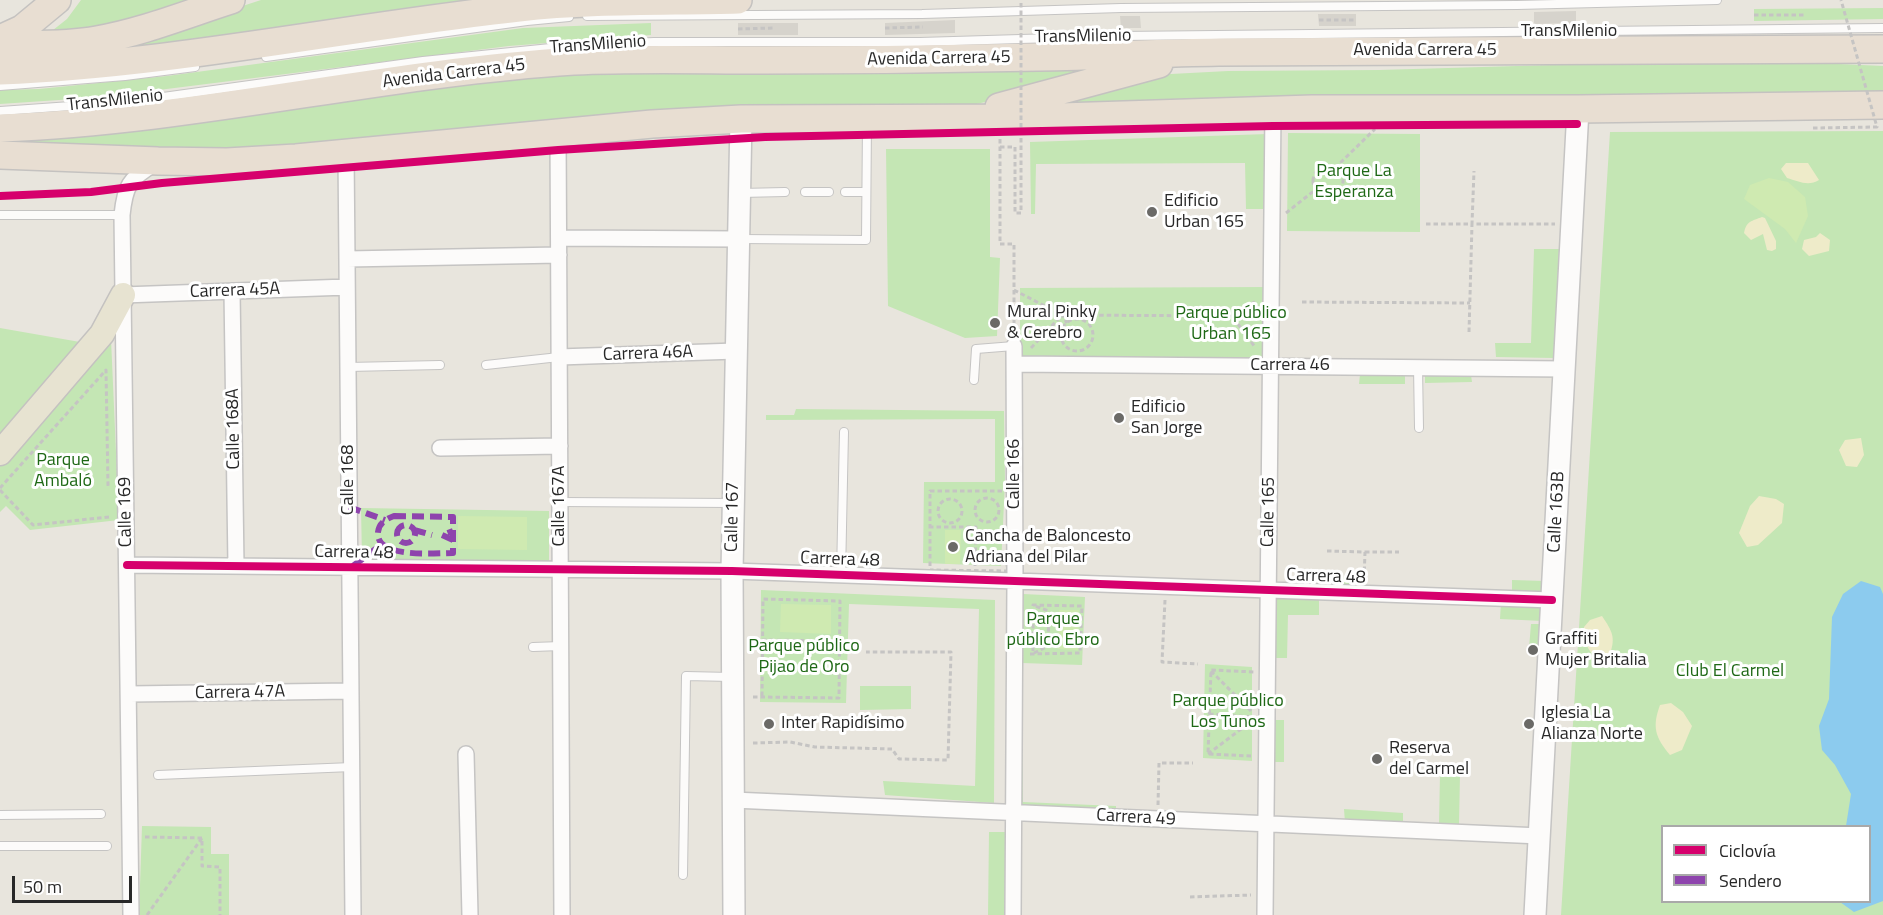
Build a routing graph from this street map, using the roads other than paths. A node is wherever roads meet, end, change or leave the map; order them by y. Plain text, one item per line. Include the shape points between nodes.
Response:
1 (57, 0) edge
2 (231, 0) edge
3 (738, 0) edge
4 (1717, 0) edge
5 (1883, 28) edge
6 (0, 39) edge
7 (0, 45) edge
8 (1883, 49) edge
9 (1844, 50) junction
10 (1215, 52) junction
11 (1883, 55) edge
12 (255, 58) dead end
13 (207, 65) dead end
14 (0, 71) edge
15 (0, 86) edge
16 (1883, 105) edge
17 (1578, 109) junction
18 (1274, 110) junction
19 (0, 111) edge
20 (867, 118) junction
21 (957, 118) junction
22 (741, 119) junction
23 (0, 128) edge
24 (558, 133) junction
25 (346, 153) junction
26 (0, 155) edge
27 (158, 161) junction
28 (785, 192) dead end
29 (805, 192) dead end
30 (829, 192) dead end
31 (846, 192) dead end
32 (866, 192) junction
33 (739, 194) junction
34 (0, 215) edge
35 (122, 215) junction
36 (559, 238) junction
37 (738, 238) junction
38 (559, 255) junction
39 (347, 259) junction
40 (347, 287) junction
41 (232, 291) junction
42 (123, 295) junction
43 (1014, 346) joint
44 (736, 351) junction
45 (560, 357) junction
46 (1015, 364) junction
47 (440, 365) dead end
48 (486, 365) dead end
49 (1270, 366) junction
50 (348, 367) junction
51 (1418, 367) junction
52 (1565, 369) junction
53 (974, 380) dead end
54 (1419, 428) dead end
55 (844, 432) dead end
56 (560, 446) junction
57 (440, 448) dead end
58 (0, 453) edge
59 (560, 502) junction
60 (734, 503) junction
61 (127, 565) junction
62 (236, 566) junction
63 (350, 567) junction
64 (561, 570) junction
65 (732, 572) junction
66 (841, 575) junction
67 (1015, 581) junction
68 (1268, 590) junction
69 (1552, 600) junction
70 (561, 646) junction
71 (533, 647) dead end
72 (733, 677) junction
73 (351, 691) junction
74 (129, 694) junction
75 (466, 754) dead end
76 (352, 766) junction
77 (158, 775) dead end
78 (733, 800) junction
79 (1014, 812) junction
80 (101, 814) dead end
81 (0, 815) edge
82 (1265, 824) junction
83 (1540, 836) junction
84 (0, 846) edge
85 (107, 846) dead end
86 (683, 875) dead end
87 (131, 915) edge
88 (353, 915) edge
89 (470, 915) edge
90 (562, 915) edge
91 (734, 915) edge
92 (1013, 915) edge
93 (1265, 915) edge
94 (1536, 915) edge

1 - 6 highway via 22,29
2 - 7 highway via 97,40
3 - 14 highway via 544,5 112,64
4 - 12 lane, TransMilenio via 581,16
5 - 19 lane, TransMilenio via 622,43 423,61 127,102
8 - 9 highway, Avenida Carrera 45
9 - 10 highway, Avenida Carrera 45
9 - 11 highway
10 - 21 highway
10 - 23 highway, Avenida Carrera 45 via 579,61 420,77 103,121
13 - 15 lane, TransMilenio
16 - 17 highway
17 - 18 highway
17 - 52 street, Calle 163B
18 - 21 highway via 999,125
18 - 49 street, Calle 165
20 - 21 highway
20 - 22 highway
20 - 32 lane
22 - 24 highway
22 - 33 street, Calle 167
24 - 25 highway
24 - 36 street, Calle 167A
25 - 27 highway via 227,162
25 - 39 street, Calle 168
26 - 27 highway
27 - 35 street, Calle 169 via 126,188
28 - 33 lane
29 - 30 lane
31 - 32 lane
32 - 37 lane via 866,240
33 - 37 street, Calle 167
34 - 35 lane
35 - 42 street, Calle 169
36 - 37 street
36 - 38 street, Calle 167A
37 - 44 street, Calle 167
38 - 39 street
38 - 45 street, Calle 167A
39 - 40 street, Calle 168
40 - 41 street, Carrera 45A
40 - 50 street, Calle 168
41 - 42 street, Carrera 45A
41 - 62 street, Calle 168A
42 - 58 main road via 102,334
42 - 61 street, Calle 169
43 - 46 street, Calle 166
43 - 53 lane via 976,349
44 - 45 street, Carrera 46A
44 - 60 street, Calle 167
45 - 48 lane
45 - 56 street, Calle 167A
46 - 49 street, Carrera 46
46 - 67 street, Calle 166
47 - 50 lane
49 - 51 street, Carrera 46
49 - 68 street, Calle 165
50 - 63 street, Calle 168
51 - 52 street, Carrera 46
51 - 54 lane
52 - 69 street, Calle 163B
55 - 66 lane
56 - 57 street
56 - 59 street, Calle 167A
59 - 60 lane
59 - 64 street, Calle 167A
60 - 65 street, Calle 167
61 - 62 street, Carrera 48
61 - 74 street, Calle 169
62 - 63 street, Carrera 48
63 - 64 street, Carrera 48
63 - 73 street, Calle 168
64 - 65 street, Carrera 48
64 - 70 street, Calle 167A
65 - 66 street, Carrera 48
65 - 72 street, Calle 167
66 - 67 street, Carrera 48
67 - 68 street, Carrera 48
67 - 79 street, Calle 166
68 - 69 street, Carrera 48
68 - 82 street, Calle 165
69 - 83 street, Calle 163B
70 - 71 lane
70 - 90 street, Calle 167A
72 - 78 street, Calle 167
72 - 86 lane via 686,676
73 - 74 street, Carrera 47A
73 - 76 street, Calle 168
74 - 87 street, Calle 169
75 - 89 street
76 - 77 lane
76 - 88 street, Calle 168
78 - 79 street, Carrera 49
78 - 91 street, Calle 167
79 - 82 street, Carrera 49
79 - 92 street, Calle 166
80 - 81 lane
82 - 83 street, Carrera 49
82 - 93 street, Calle 165
83 - 94 street, Calle 163B
84 - 85 lane

